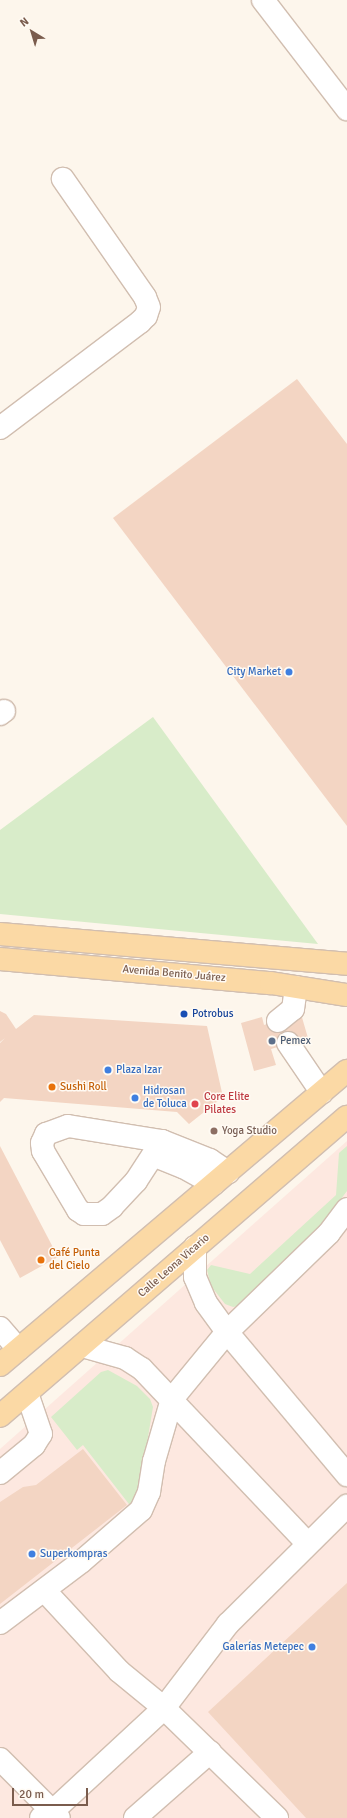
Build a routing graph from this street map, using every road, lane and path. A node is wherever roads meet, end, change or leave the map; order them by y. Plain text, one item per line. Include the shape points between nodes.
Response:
1 (263, 0) edge
2 (347, 109) edge
3 (63, 179) dead end
4 (0, 428) edge
5 (0, 934) edge
6 (0, 959) edge
7 (347, 964) edge
8 (296, 987) junction
9 (347, 995) edge
10 (278, 1021) dead end
11 (288, 1043) dead end
12 (347, 1071) edge
13 (322, 1093) junction
14 (347, 1117) edge
15 (158, 1148) junction
16 (221, 1178) junction
17 (347, 1209) edge
18 (195, 1247) junction
19 (0, 1328) edge
20 (227, 1332) junction
21 (82, 1346) junction
22 (18, 1349) junction
23 (0, 1364) edge
24 (27, 1393) junction
25 (172, 1399) junction
26 (0, 1416) edge
27 (0, 1473) edge
28 (347, 1474) edge
29 (347, 1506) edge
30 (307, 1543) junction
31 (44, 1590) junction
32 (0, 1623) edge
33 (164, 1708) junction
34 (210, 1752) junction
35 (0, 1759) edge
36 (51, 1815) edge
37 (135, 1818) edge
38 (277, 1818) edge

1 - 2 street
3 - 4 street via 145,297 149,307 146,316 140,322
5 - 7 main road
6 - 8 main road, Avenida Benito Juárez via 271,982
8 - 9 main road, Avenida Benito Juárez
8 - 10 street via 294,1009
11 - 13 street
12 - 13 main road
13 - 16 main road
14 - 18 main road, Calle Leona Vicario
15 - 15 street via 136,1181 112,1207 102,1214 92,1215 78,1210 43,1152 42,1143 46,1134 68,1126
15 - 16 street via 210,1160
16 - 22 main road
17 - 20 street via 329,1233
18 - 20 street via 195,1277 206,1303
18 - 21 main road, Calle Leona Vicario
19 - 22 street
20 - 25 street
20 - 28 street
21 - 24 main road, Calle Leona Vicario
21 - 25 street via 134,1362
22 - 23 main road
24 - 26 main road, Calle Leona Vicario
24 - 27 street via 41,1434 34,1445
25 - 30 street
25 - 31 street via 154,1461 149,1492 141,1510 82,1562
29 - 30 street
30 - 33 street via 228,1624
31 - 32 street
31 - 33 street via 119,1670
33 - 34 street
33 - 36 street
34 - 37 street
34 - 38 street
35 - 36 street

